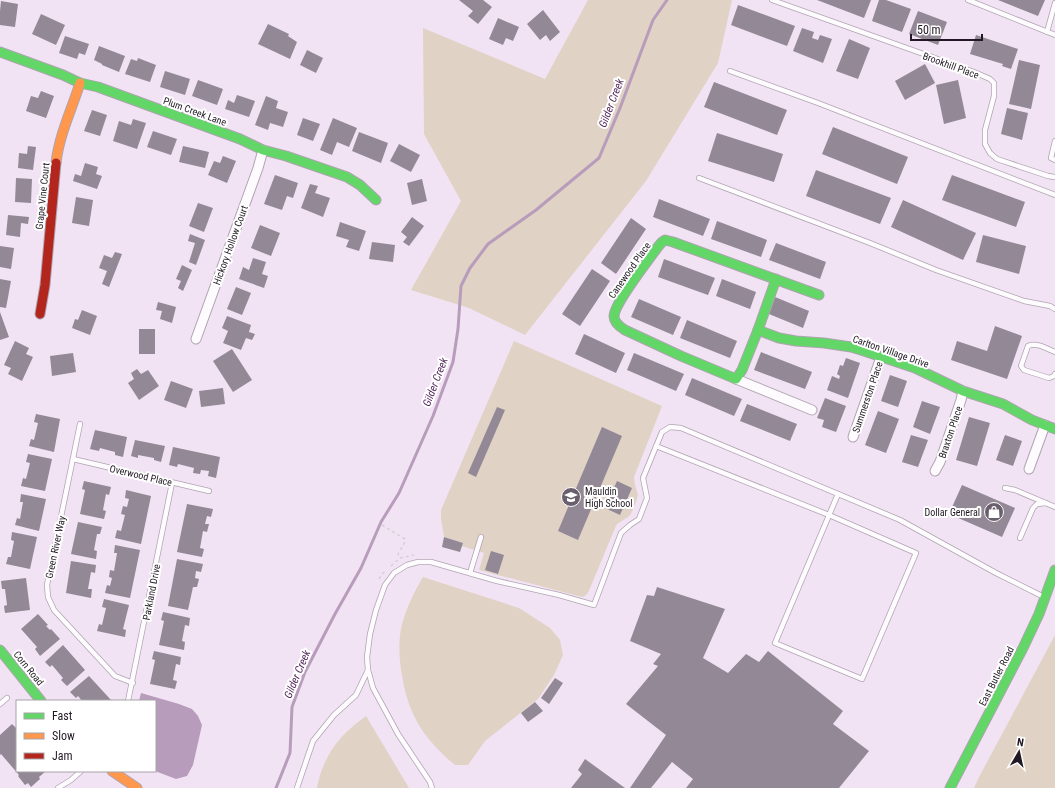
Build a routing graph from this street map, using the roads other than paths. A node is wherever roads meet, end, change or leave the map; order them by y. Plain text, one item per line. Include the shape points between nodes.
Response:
1 (772, 0) edge
2 (968, 0) edge
3 (1055, 3) edge
4 (1047, 32) junction
5 (1055, 35) edge
6 (0, 52) edge
7 (730, 71) dead end
8 (80, 83) junction
9 (1055, 141) edge
10 (263, 150) junction
11 (1055, 160) edge
12 (1048, 176) junction
13 (1055, 177) edge
14 (699, 178) dead end
15 (1055, 180) edge
16 (1055, 195) edge
17 (376, 200) dead end
18 (776, 279) junction
19 (819, 295) dead end
20 (1055, 309) edge
21 (40, 314) dead end
22 (758, 330) junction
23 (196, 339) dead end
24 (1055, 352) edge
25 (881, 357) junction
26 (1055, 374) edge
27 (736, 379) junction
28 (963, 391) junction
29 (812, 410) dead end
30 (80, 424) dead end
31 (1045, 425) junction
32 (1055, 429) edge
33 (853, 437) dead end
34 (656, 446) junction
35 (73, 459) junction
36 (1029, 469) dead end
37 (935, 471) dead end
38 (172, 483) junction
39 (1005, 488) dead end
40 (209, 491) dead end
41 (838, 494) junction
42 (1046, 503) junction
43 (1055, 507) edge
44 (829, 515) junction
45 (481, 538) dead end
46 (1020, 538) dead end
47 (1055, 570) edge
48 (470, 573) junction
49 (1045, 597) junction
50 (0, 650) edge
51 (368, 670) junction
52 (132, 683) junction
53 (7, 698) dead end
54 (40, 700) edge
55 (128, 700) edge
56 (0, 704) edge
57 (80, 772) edge
58 (113, 772) edge
59 (58, 788) edge
60 (137, 788) edge
61 (297, 788) edge
62 (432, 788) edge
63 (950, 788) edge

1 - 12 lane, Brookhill Place via 990,79 994,83 994,96 985,130 985,144 990,153 997,158
2 - 4 lane
3 - 4 lane
4 - 5 lane
6 - 8 street, Plum Creek Lane
7 - 16 lane
8 - 10 street, Plum Creek Lane via 98,87 240,139
8 - 21 street, Grape Vine Court via 58,155
9 - 11 lane via 1051,158
10 - 17 street, Plum Creek Lane via 347,178 360,185
10 - 23 street, Hickory Hollow Court
12 - 13 lane, Brookhill Place
12 - 15 lane
14 - 20 lane via 936,270 1024,301
18 - 19 street, Canewood Place
18 - 22 street
18 - 27 street, Canewood Place via 665,240 636,277 615,310 614,321 625,330
22 - 25 street, Carlton Village Drive via 779,338 851,347
22 - 27 street
24 - 26 lane via 1032,344 1028,346 1021,366 1024,370 1049,378
25 - 28 street, Carlton Village Drive via 915,368
25 - 33 street, Summerston Place
27 - 29 street, Canewood Place
28 - 31 street, Carlton Village Drive via 1003,404
28 - 37 street, Braxton Place
30 - 35 lane, Green River Way
31 - 32 street, Carlton Village Drive
31 - 36 street
34 - 41 lane via 662,432 670,427 681,428
34 - 44 lane
34 - 48 lane via 643,478 646,502 639,519 621,533 594,606
35 - 38 lane, Overwood Place
35 - 52 lane, Green River Way via 47,585 48,597 54,610 115,676
38 - 40 lane, Overwood Place
38 - 52 lane, Parkland Drive
39 - 42 lane
41 - 44 lane
41 - 49 lane via 900,520
42 - 43 lane
42 - 46 lane via 1037,504 1032,508
44 - 44 lane via 775,643 862,679 916,553
45 - 48 lane
47 - 49 street, East Butler Road
48 - 51 lane via 431,562 407,565 394,573 385,585 376,610 370,634
49 - 63 street, East Butler Road via 1023,648
50 - 54 street, Corn Road
51 - 61 lane via 356,695 334,715 313,741
51 - 62 lane via 373,688
52 - 55 lane, Parkland Drive
53 - 56 lane
57 - 59 lane
58 - 60 street

